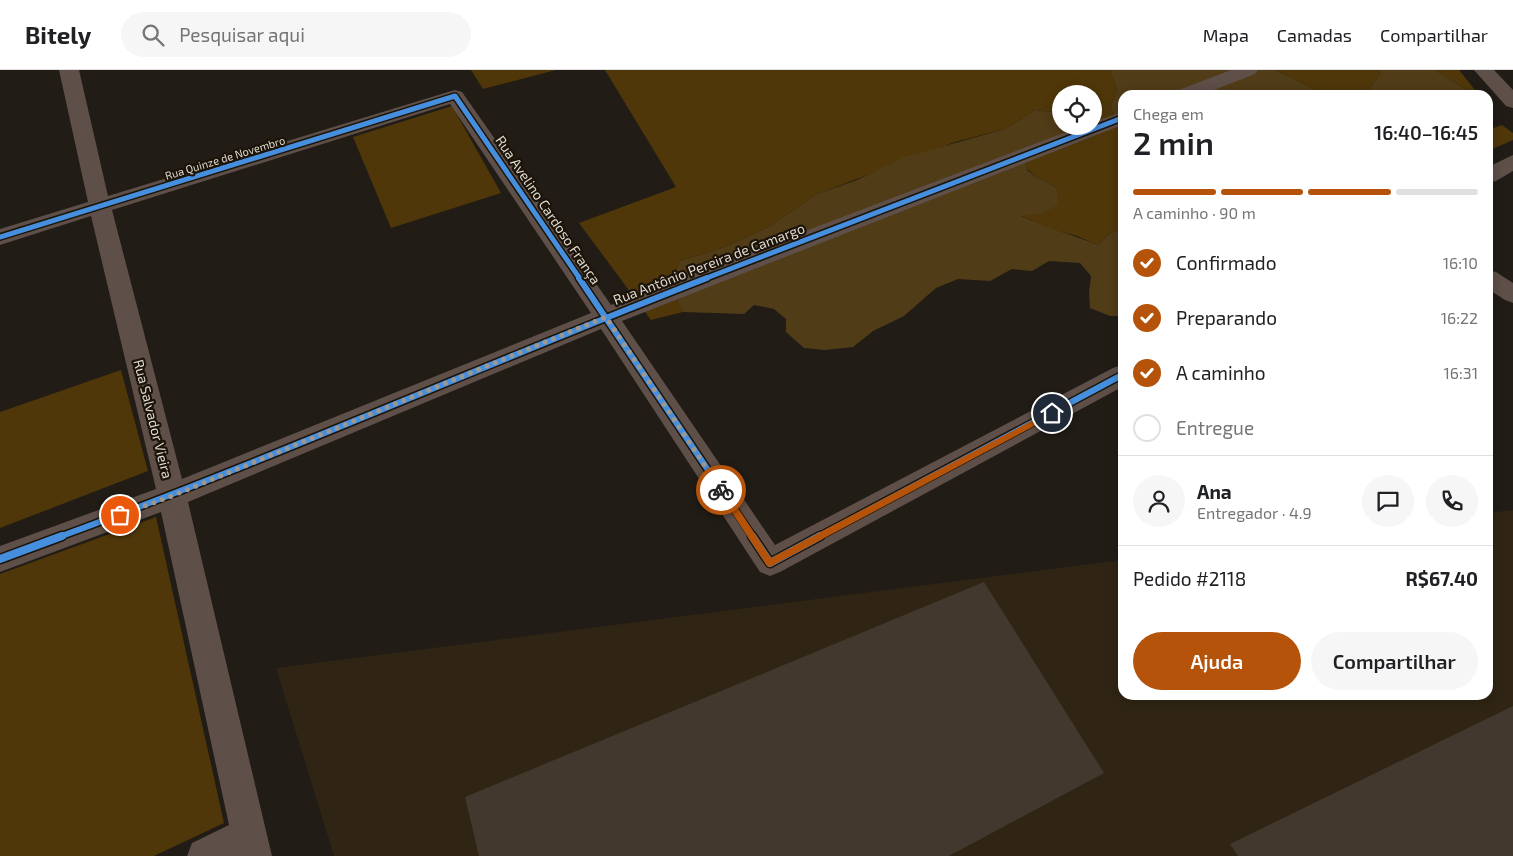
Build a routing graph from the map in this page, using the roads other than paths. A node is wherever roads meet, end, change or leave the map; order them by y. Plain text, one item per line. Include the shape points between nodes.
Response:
1 (69, 70) edge
2 (1248, 70) edge
3 (1484, 70) edge
4 (1196, 90) edge
5 (455, 96) joint
6 (1513, 102) edge
7 (1118, 120) edge
8 (1513, 162) edge
9 (1493, 173) edge
10 (100, 207) junction
11 (0, 237) edge
12 (1493, 281) edge
13 (1513, 294) edge
14 (606, 317) junction
15 (1118, 377) edge
16 (172, 496) junction
17 (0, 559) edge
18 (252, 845) edge
19 (205, 856) edge

1 - 10 street, Rua Salvador Vieira
2 - 4 street
3 - 6 street
5 - 10 street, Rua Quinze de Novembro
5 - 14 street, Rua Avelino Cardoso França
7 - 14 street, Rua Antônio Pereira de Camargo
8 - 9 street
10 - 11 street, Rua Quinze de Novembro
10 - 16 street, Rua Salvador Vieira
12 - 13 street
14 - 15 street, Rua Avelino Cardoso França via 770,563
14 - 16 street, Rua Antônio Pereira de Camargo
16 - 17 street, Rua Antônio Pereira de Camargo
16 - 18 street, Rua Salvador Vieira
18 - 19 street

